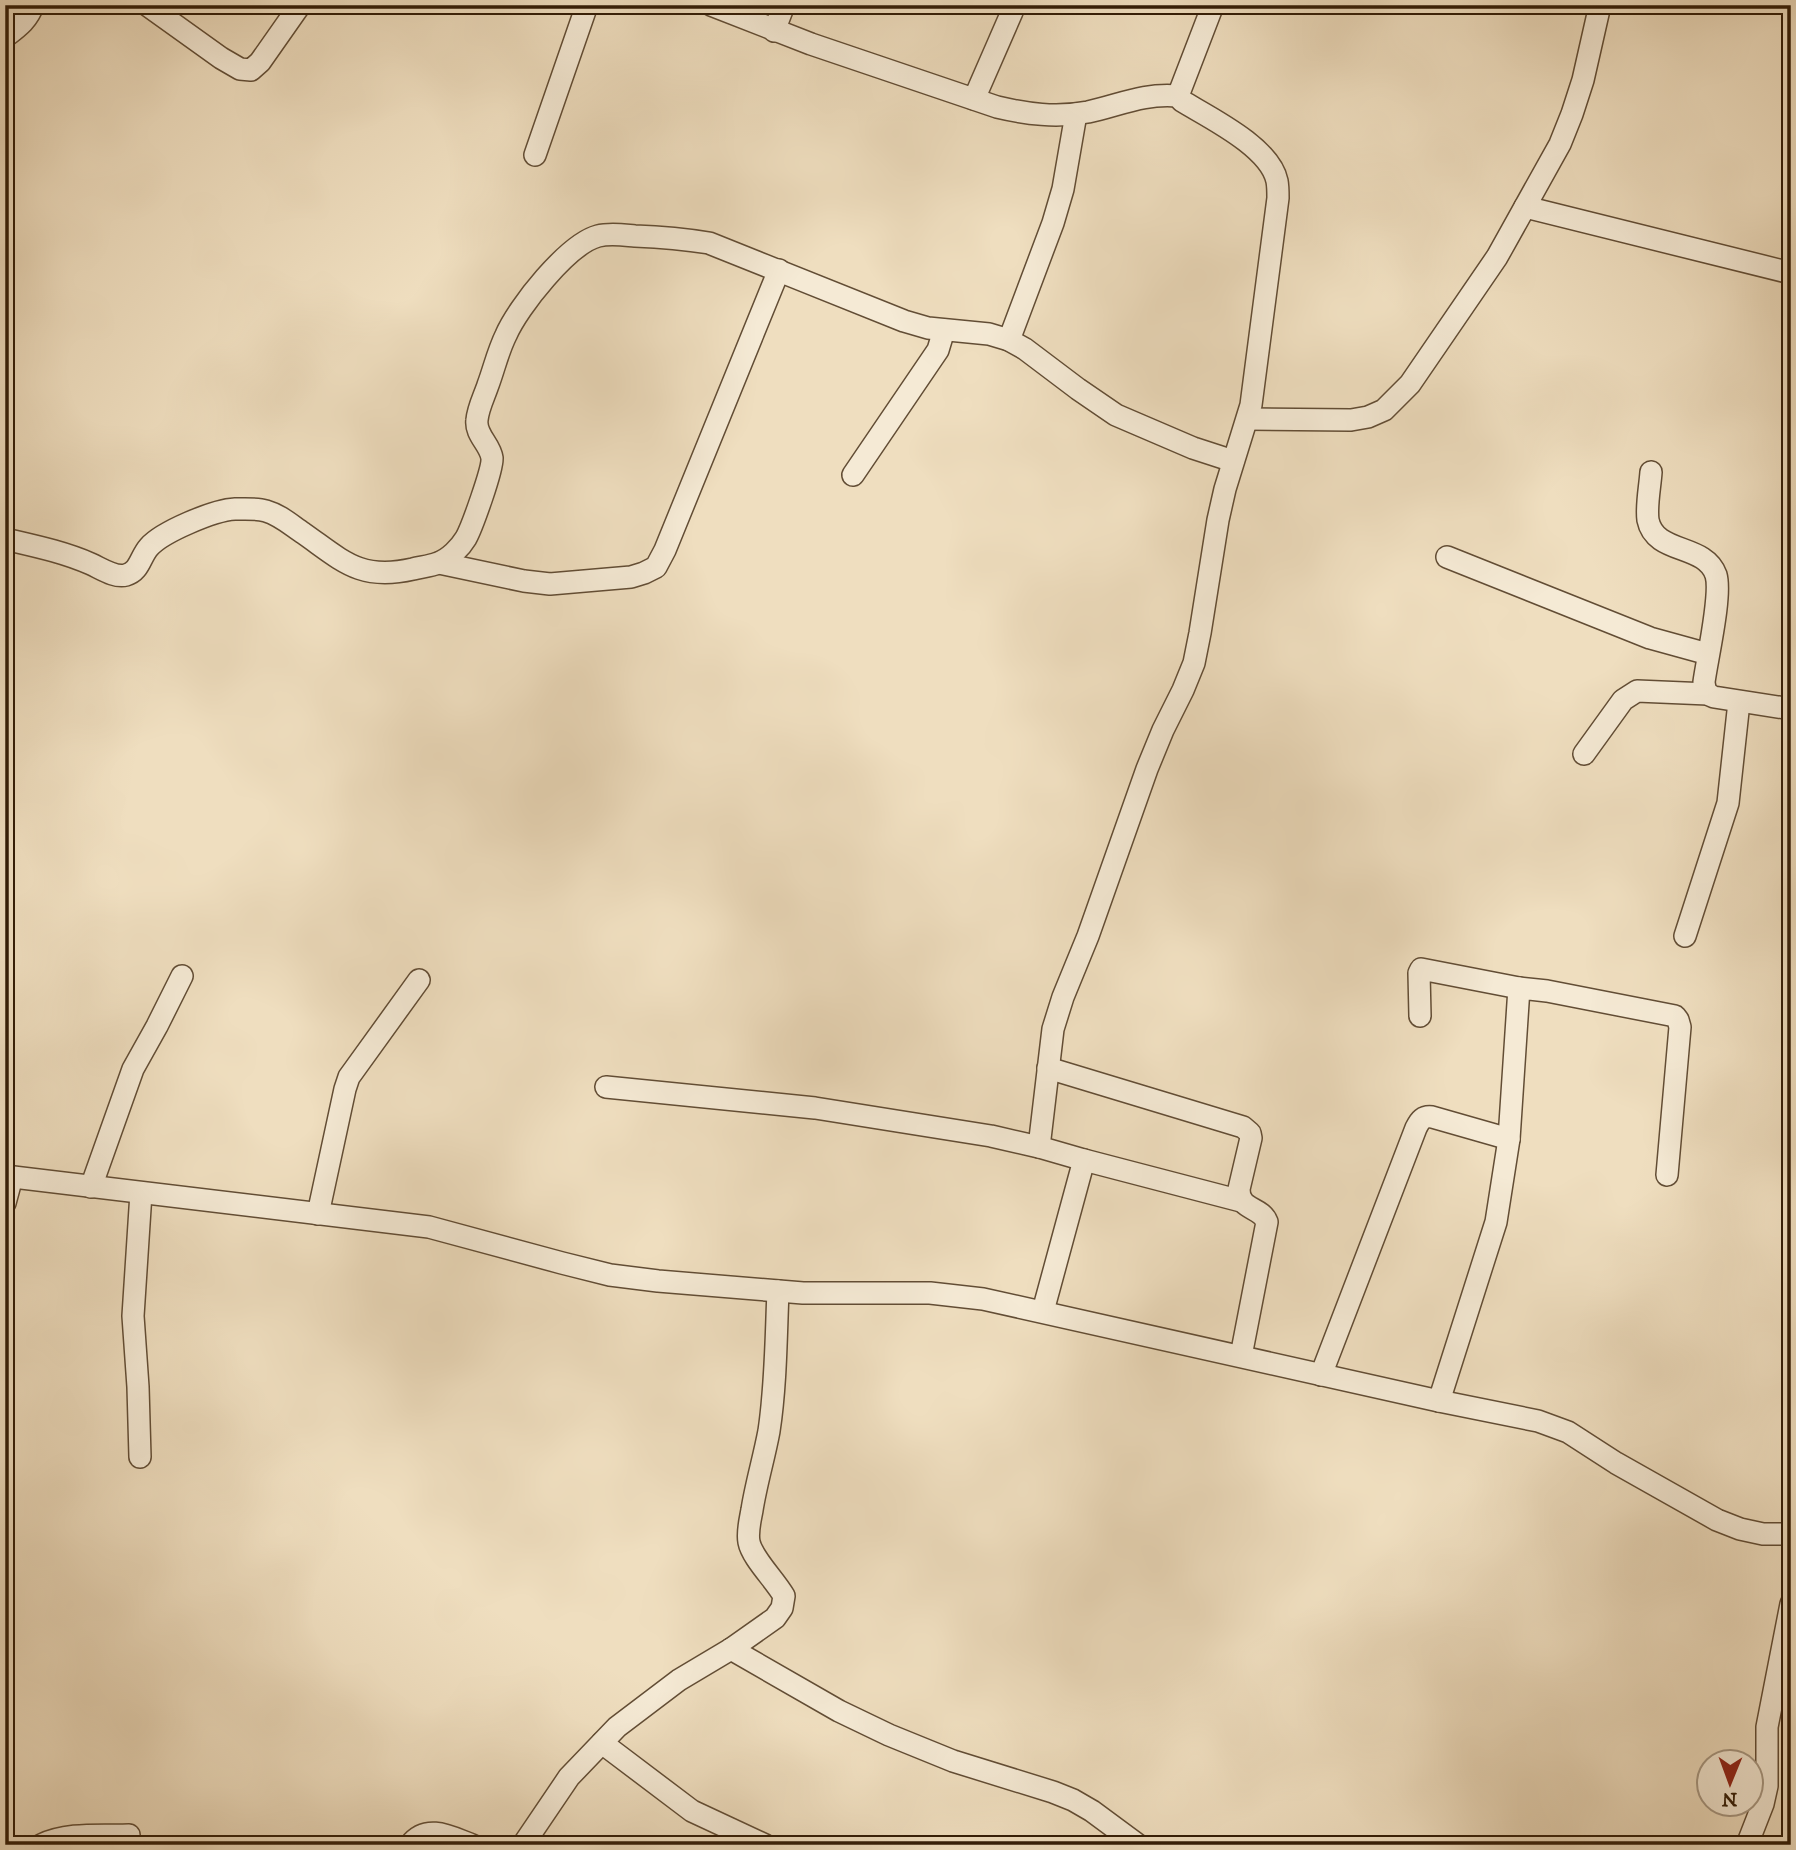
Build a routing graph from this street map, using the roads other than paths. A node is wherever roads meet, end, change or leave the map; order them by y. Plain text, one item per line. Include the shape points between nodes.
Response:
1 (33, 5) edge
2 (147, 5) edge
3 (300, 5) edge
4 (587, 5) edge
5 (711, 5) edge
6 (784, 5) edge
7 (1015, 5) edge
8 (1213, 5) edge
9 (1600, 5) edge
10 (774, 31) junction
11 (5, 37) edge
12 (1178, 96) junction
13 (974, 99) junction
14 (1076, 114) junction
15 (535, 155) dead end
16 (1525, 208) junction
17 (779, 270) junction
18 (1791, 273) edge
19 (944, 330) junction
20 (1009, 340) junction
21 (1248, 419) junction
22 (1233, 461) junction
23 (1651, 472) dead end
24 (853, 475) dead end
25 (9, 537) edge
26 (1447, 557) dead end
27 (439, 563) junction
28 (1708, 654) junction
29 (1707, 694) junction
30 (1739, 702) junction
31 (1791, 709) edge
32 (1584, 754) dead end
33 (1685, 936) dead end
34 (181, 976) dead end
35 (419, 980) dead end
36 (1519, 988) junction
37 (1420, 1016) dead end
38 (1048, 1068) junction
39 (606, 1087) dead end
40 (1509, 1139) junction
41 (1039, 1147) junction
42 (1084, 1160) junction
43 (1667, 1175) dead end
44 (9, 1177) edge
45 (91, 1187) junction
46 (141, 1193) junction
47 (1241, 1201) junction
48 (5, 1203) edge
49 (318, 1214) junction
50 (778, 1291) junction
51 (1043, 1311) junction
52 (1241, 1356) junction
53 (1321, 1375) junction
54 (1439, 1401) junction
55 (140, 1457) dead end
56 (1791, 1534) edge
57 (1791, 1604) edge
58 (731, 1648) junction
59 (602, 1743) junction
60 (129, 1835) dead end
61 (41, 1845) edge
62 (410, 1845) edge
63 (472, 1845) edge
64 (523, 1845) edge
65 (765, 1845) edge
66 (1138, 1845) edge
67 (1747, 1845) edge

1 - 11 street via 30,14
2 - 3 street via 221,58 240,69 251,69
4 - 15 street
5 - 10 street
6 - 10 street
7 - 13 street
8 - 12 street
9 - 16 street via 1572,114
10 - 13 street
12 - 14 street via 1145,96
12 - 21 street via 1249,142 1272,167 1278,182
13 - 14 street via 1027,114
14 - 20 street via 1063,189
16 - 18 street
16 - 21 street via 1410,384 1384,410 1351,420
17 - 19 street via 904,321
17 - 27 street via 656,567 631,577 550,584
17 - 27 street via 709,243 611,234 581,244 562,260 506,334 476,424 489,447 489,476 465,540
19 - 20 street
19 - 24 street via 938,350
20 - 22 street via 1116,415
21 - 22 street
22 - 38 street via 1218,520 1194,663 1147,769 1063,997
23 - 28 street via 1651,530 1657,538 1698,555 1716,575 1717,600
25 - 27 street via 124,575 136,570 160,537 228,510 252,509 282,518 348,565 366,572
26 - 28 street via 1650,638
28 - 29 street
29 - 30 street
29 - 32 street via 1637,691 1623,699
30 - 31 street
30 - 33 street via 1728,803
34 - 45 street via 134,1069
35 - 49 street via 349,1077
36 - 37 street via 1421,969
36 - 40 street
36 - 43 street via 1675,1016 1680,1027
38 - 41 street
38 - 47 street via 1247,1129 1251,1138 1239,1189
39 - 41 street via 815,1108
40 - 53 street via 1432,1117 1418,1123
40 - 54 street via 1496,1222
41 - 42 street
42 - 47 street
42 - 51 street
44 - 45 street
44 - 48 street
45 - 46 street
46 - 49 street
46 - 55 street via 133,1316
47 - 52 street via 1267,1218
49 - 50 street via 429,1227 610,1275
50 - 51 street via 930,1293
50 - 58 street via 769,1430 748,1534 758,1561 784,1596 775,1618
51 - 52 street
52 - 53 street
53 - 54 street
54 - 56 street via 1538,1421 1568,1432 1717,1520 1763,1534
57 - 67 street via 1767,1727 1767,1786
58 - 59 street via 679,1680
58 - 66 street via 890,1735 1073,1800
59 - 64 street via 569,1777
59 - 65 street via 692,1811
60 - 61 street via 81,1836
62 - 63 street via 425,1833 439,1832

